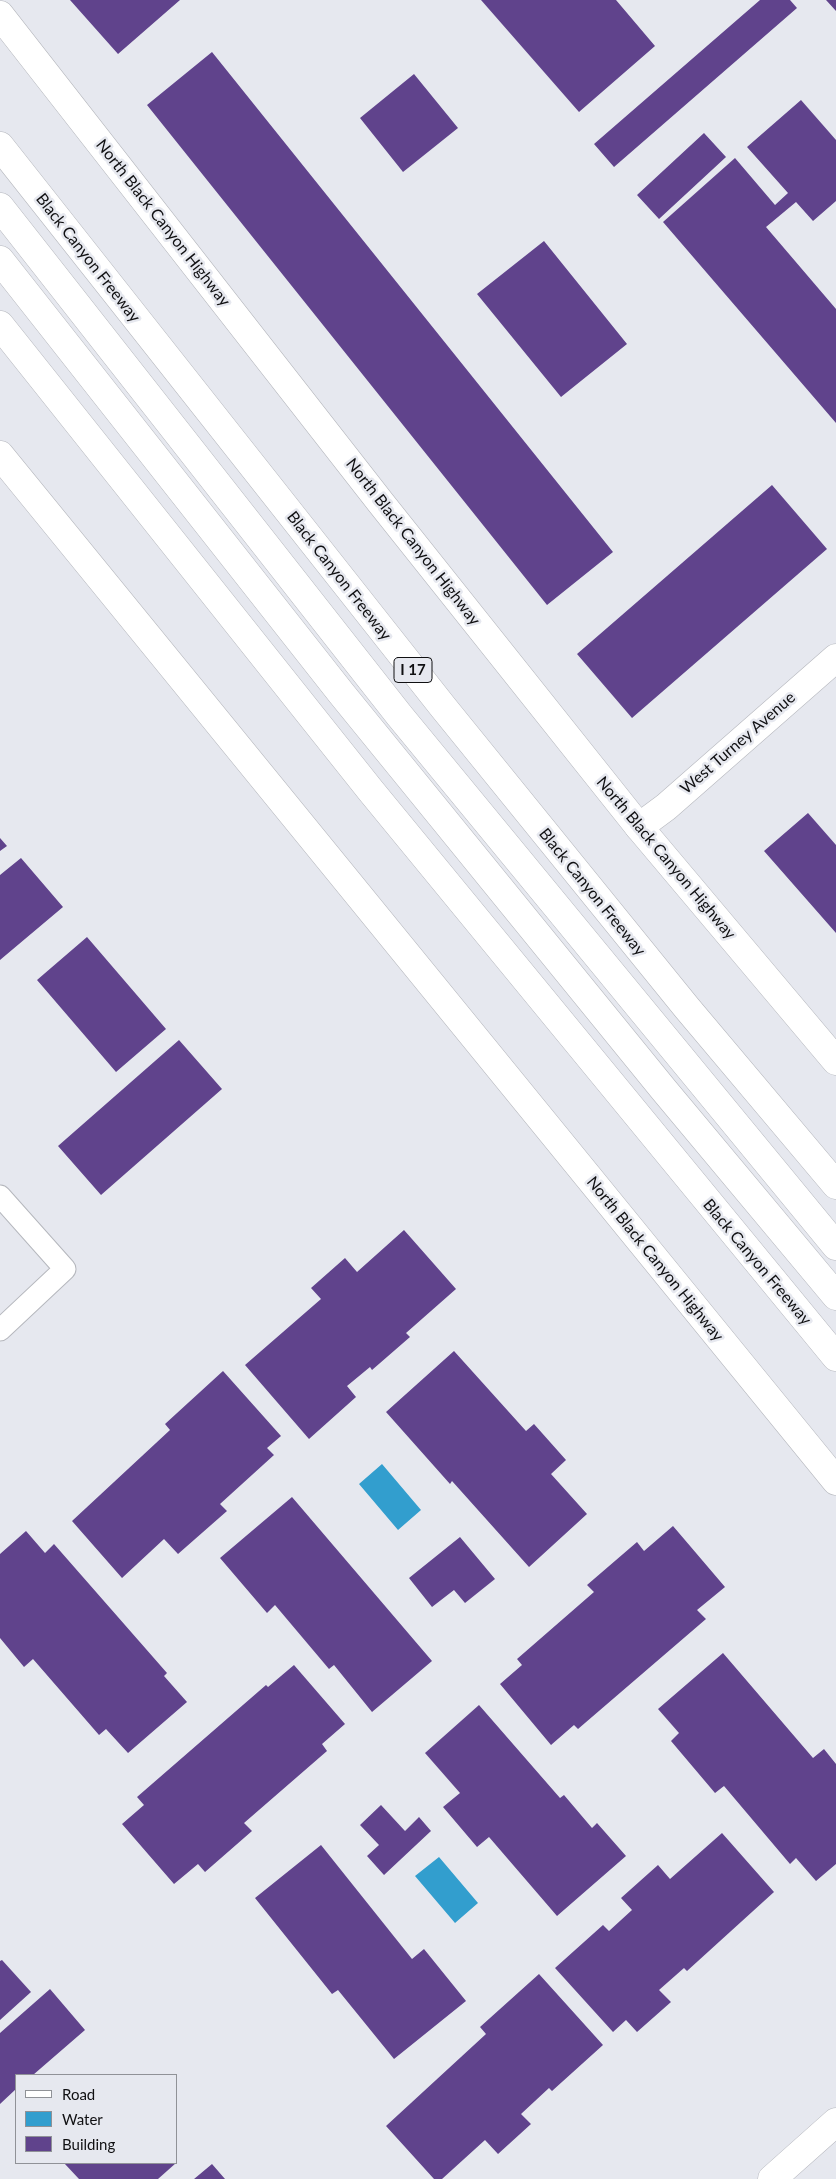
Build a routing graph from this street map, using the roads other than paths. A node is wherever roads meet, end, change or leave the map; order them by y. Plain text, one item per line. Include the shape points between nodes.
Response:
1 (0, 15) edge
2 (0, 146) edge
3 (0, 207) edge
4 (0, 260) edge
5 (0, 325) edge
6 (0, 456) edge
7 (836, 658) edge
8 (640, 827) junction
9 (836, 1061) edge
10 (836, 1185) edge
11 (0, 1196) edge
12 (836, 1246) edge
13 (836, 1296) edge
14 (8, 1312) edge
15 (0, 1330) edge
16 (836, 1357) edge
17 (836, 1481) edge
18 (836, 2122) edge
19 (772, 2179) edge

1 - 8 main road, North Black Canyon Highway via 381,503
2 - 10 main road, Black Canyon Freeway / I 17 via 449,715 687,1008
3 - 12 main road via 399,715
4 - 13 main road via 341,693
5 - 16 main road, Black Canyon Freeway via 371,791
6 - 17 main road, North Black Canyon Highway
7 - 8 main road, West Turney Avenue
8 - 9 main road, North Black Canyon Highway
11 - 14 lane via 65,1269
14 - 15 lane
18 - 19 main road

